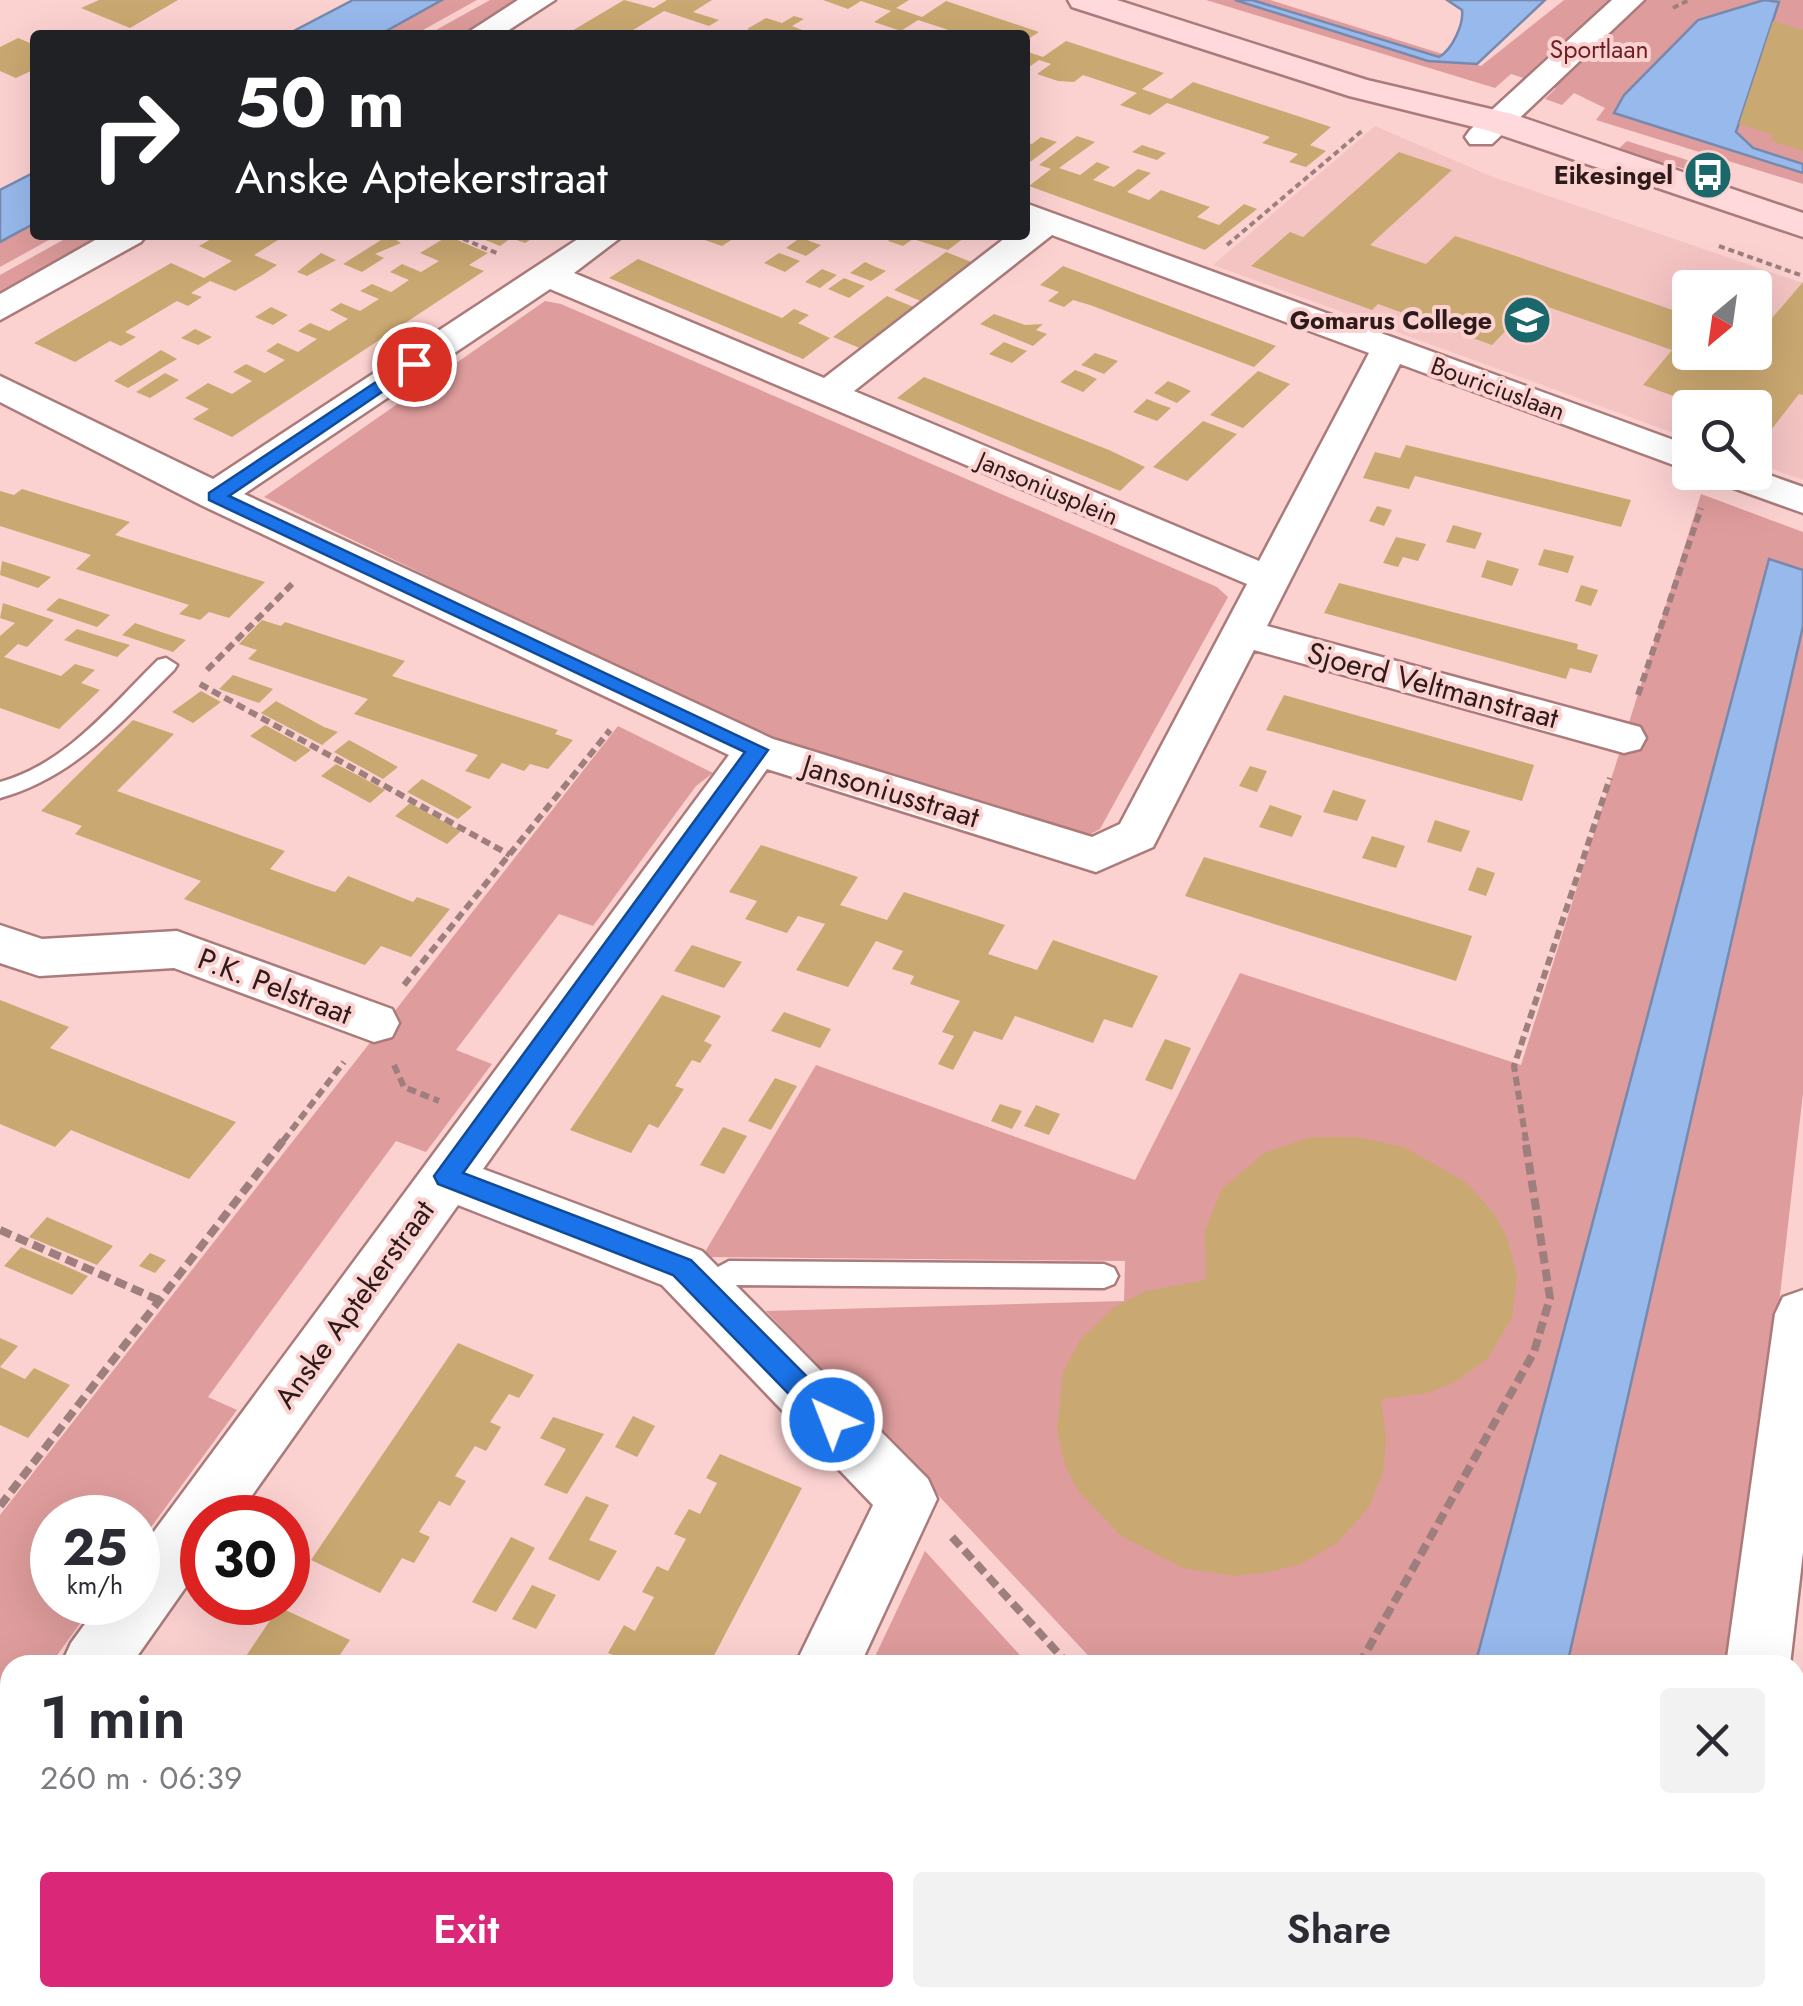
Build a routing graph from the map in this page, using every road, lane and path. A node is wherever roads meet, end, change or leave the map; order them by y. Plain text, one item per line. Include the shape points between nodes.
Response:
1 (540, 0) edge
2 (1084, 0) edge
3 (1629, 0) edge
4 (488, 30) edge
5 (1366, 127) dead end
6 (1490, 130) junction
7 (1037, 217) edge
8 (1803, 226) edge
9 (120, 240) edge
10 (600, 240) edge
11 (1010, 240) edge
12 (1803, 248) edge
13 (1192, 274) junction
14 (548, 275) junction
15 (0, 309) edge
16 (1390, 348) junction
17 (0, 387) edge
18 (826, 395) junction
19 (1672, 460) edge
20 (1702, 490) edge
21 (1764, 490) edge
22 (215, 496) junction
23 (1803, 501) edge
24 (327, 549) junction
25 (1270, 578) junction
26 (1242, 633) junction
27 (166, 665) dead end
28 (639, 694) junction
29 (1624, 738) junction
30 (758, 750) junction
31 (0, 790) edge
32 (510, 855) junction
33 (0, 943) edge
34 (374, 1023) junction
35 (488, 1120) junction
36 (446, 1176) junction
37 (0, 1230) edge
38 (1104, 1276) dead end
39 (706, 1287) junction
40 (161, 1301) junction
41 (1803, 1314) edge
42 (907, 1499) junction
43 (0, 1506) edge
44 (100, 1655) edge
45 (831, 1655) edge
46 (1061, 1655) edge
47 (1365, 1655) edge
48 (1759, 1655) edge

1 - 4 street
2 - 6 street via 1361,89 1404,111
3 - 6 street
5 - 13 path
6 - 8 street
6 - 12 street
7 - 13 street, Bouriciuslaan
9 - 15 street
10 - 14 street
11 - 18 street
13 - 16 street, Bouriciuslaan
14 - 18 street, Jansoniusplein
14 - 22 street
16 - 19 street, Bouriciuslaan
16 - 25 street
17 - 22 street, Jansoniusstraat
18 - 25 street, Jansoniusplein
20 - 29 path
21 - 23 street, Bouriciuslaan
22 - 24 street, Jansoniusstraat
24 - 28 street, Jansoniusstraat
24 - 32 path via 196,681
25 - 26 street
26 - 29 street, Sjoerd Veltmanstraat
26 - 30 street, Jansoniusstraat via 1138,835 1096,855
27 - 31 lane via 57,766 25,786
28 - 30 street, Jansoniusstraat
28 - 32 path
29 - 47 path via 1514,1066 1550,1298 1534,1352
30 - 35 street, Anske Aptekerstraat
32 - 34 path
33 - 34 street, P.K. Pelstraat via 39,958 177,948
34 - 35 path via 404,1087
34 - 40 path
35 - 36 street, Anske Aptekerstraat
36 - 39 street via 682,1268
36 - 44 street, Anske Aptekerstraat
37 - 40 path
38 - 39 lane via 729,1273
39 - 42 street
40 - 43 path
41 - 48 street
42 - 45 street
42 - 46 path via 938,1521

